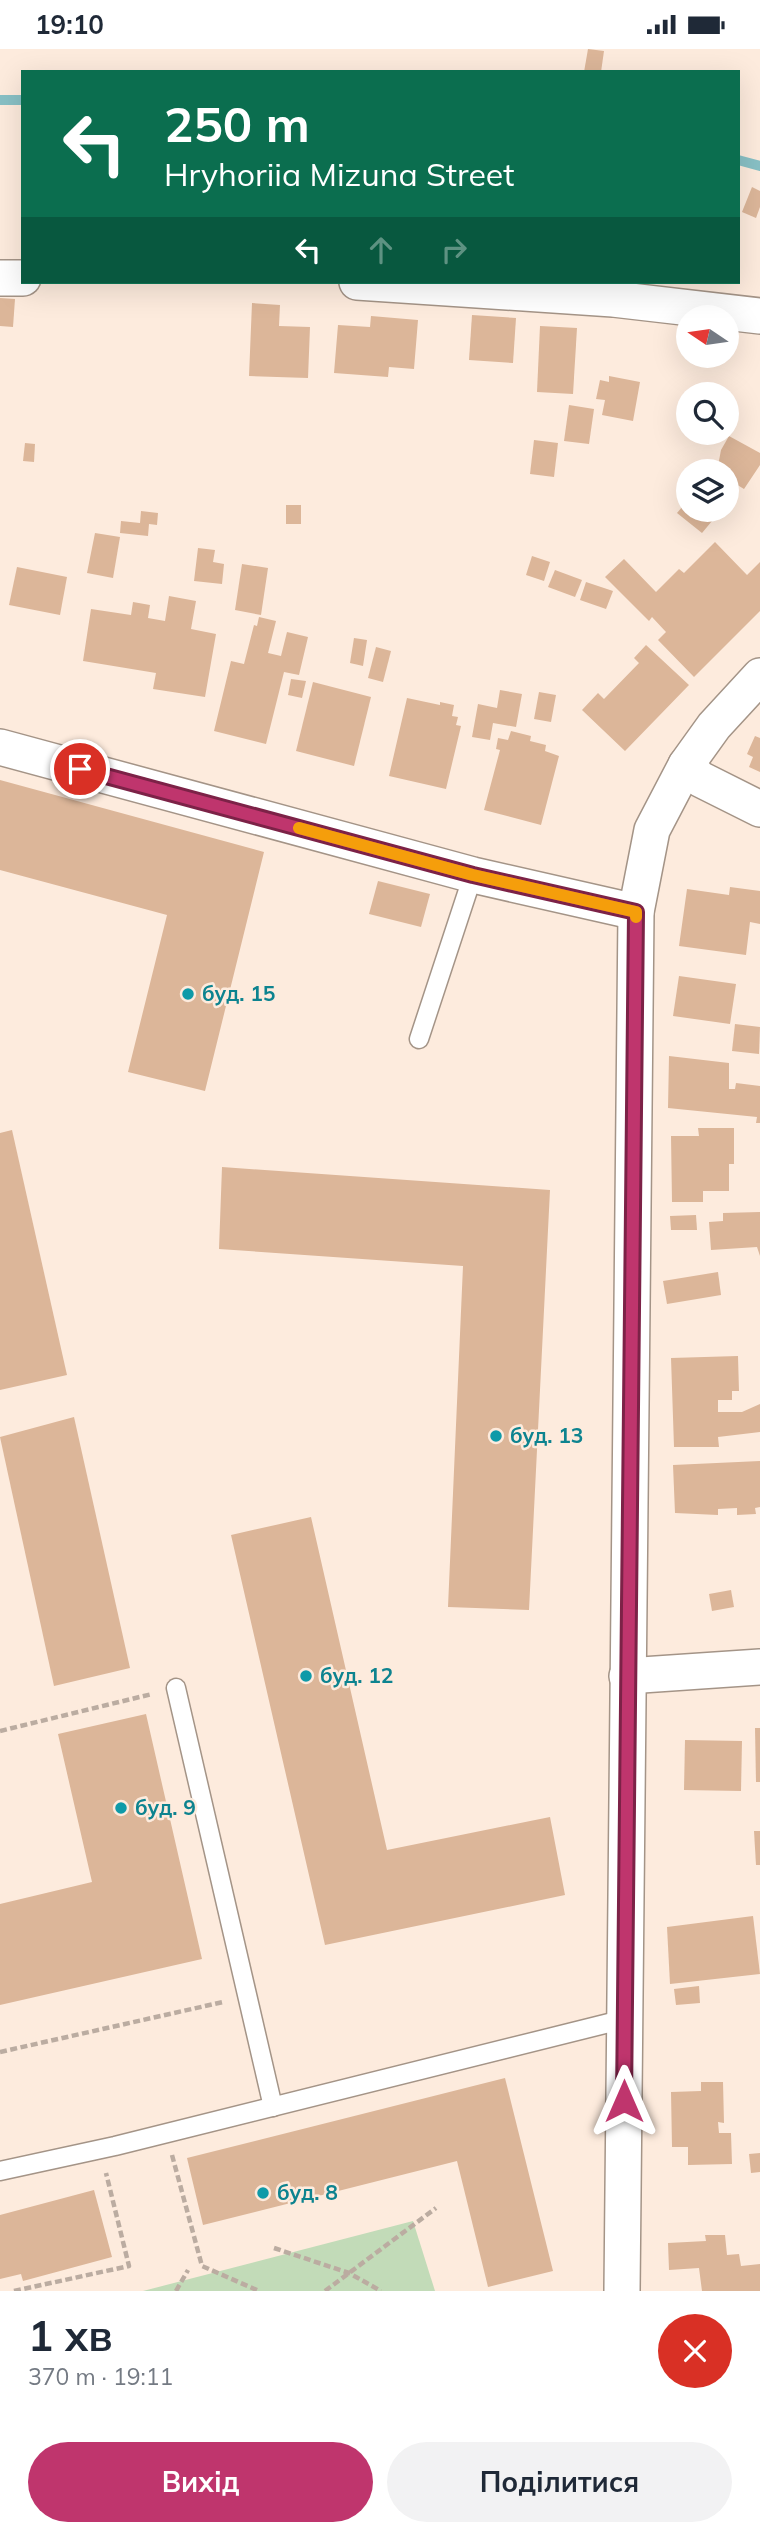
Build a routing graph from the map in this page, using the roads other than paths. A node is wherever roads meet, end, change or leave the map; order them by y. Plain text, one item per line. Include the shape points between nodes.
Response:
1 (0, 278) edge
2 (21, 278) edge
3 (387, 284) edge
4 (760, 316) edge
5 (760, 676) edge
6 (0, 747) edge
7 (686, 765) junction
8 (760, 809) edge
9 (473, 875) junction
10 (636, 912) junction
11 (419, 1039) dead end
12 (760, 1667) edge
13 (627, 1676) junction
14 (176, 1688) road end
15 (625, 2019) junction
16 (273, 2107) junction
17 (0, 2171) edge
18 (622, 2291) edge

1 - 2 street
3 - 4 street via 613,299
5 - 7 street
6 - 9 street
7 - 8 street via 701,779
7 - 10 street via 652,830
9 - 10 street
9 - 11 lane
10 - 13 street
12 - 13 street
13 - 15 street
14 - 16 lane
15 - 16 lane
15 - 18 street
16 - 17 lane

